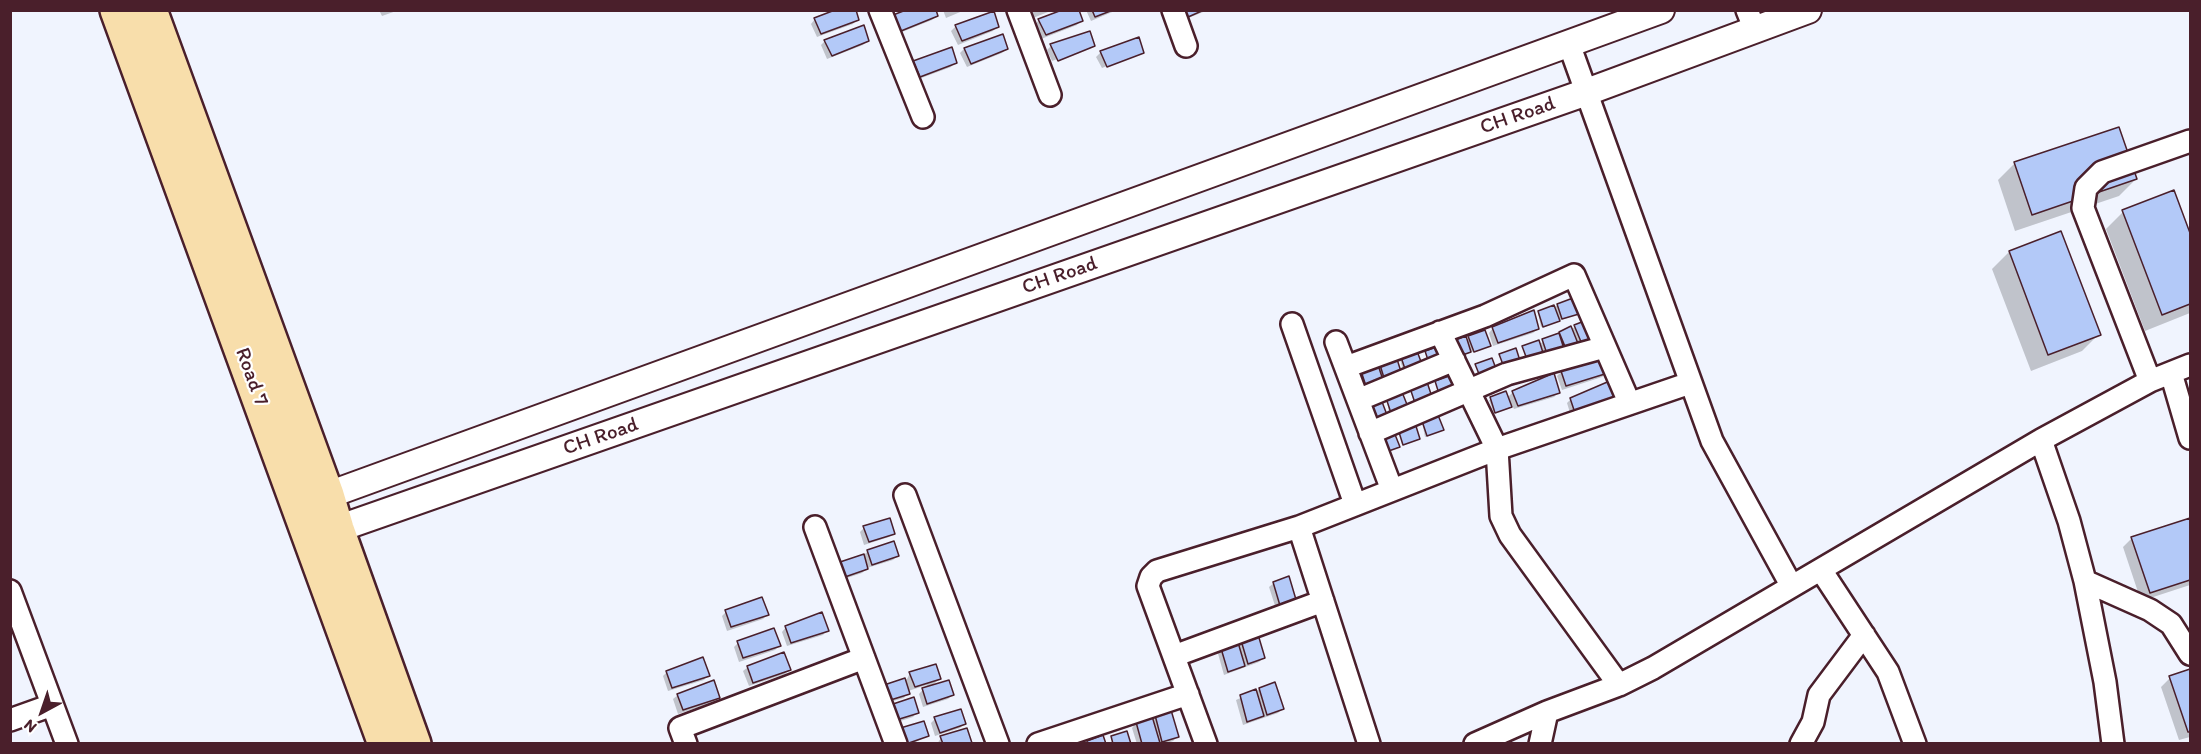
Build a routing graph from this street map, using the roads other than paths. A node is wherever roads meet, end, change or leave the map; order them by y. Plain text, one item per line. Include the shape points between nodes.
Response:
1 (117, 10) edge
2 (150, 10) edge
3 (880, 10) edge
4 (1018, 10) edge
5 (1173, 10) edge
6 (1661, 10) edge
7 (1808, 10) edge
8 (1751, 20) edge
9 (1569, 44) junction
10 (1186, 46) dead end
11 (1584, 93) junction
12 (1050, 95) dead end
13 (923, 117) dead end
14 (2190, 141) edge
15 (1292, 324) dead end
16 (1440, 332) junction
17 (1336, 342) dead end
18 (1605, 347) junction
19 (1454, 360) junction
20 (1346, 367) junction
21 (2181, 369) edge
22 (2151, 381) junction
23 (1690, 383) junction
24 (1469, 391) junction
25 (1358, 400) junction
26 (1629, 402) junction
27 (1370, 433) junction
28 (2190, 438) edge
29 (2041, 441) junction
30 (1497, 449) junction
31 (1392, 490) junction
32 (905, 495) dead end
33 (312, 501) junction
34 (1355, 504) junction
35 (815, 527) dead end
36 (1299, 527) junction
37 (323, 534) junction
38 (1821, 570) junction
39 (2085, 581) junction
40 (1791, 585) junction
41 (10, 591) edge
42 (1323, 601) junction
43 (1864, 635) junction
44 (2189, 646) edge
45 (1174, 656) junction
46 (864, 658) junction
47 (1619, 685) junction
48 (1188, 694) junction
49 (52, 705) junction
50 (1547, 712) junction
51 (10, 720) edge
52 (67, 744) edge
53 (385, 744) edge
54 (414, 744) edge
55 (686, 744) edge
56 (896, 744) edge
57 (998, 744) edge
58 (1038, 744) edge
59 (1206, 744) edge
60 (1369, 744) edge
61 (1475, 744) edge
62 (1540, 744) edge
63 (1801, 744) edge
64 (1915, 744) edge
65 (2113, 744) edge

1 - 33 main road, Road 7
2 - 33 main road, Road 7
3 - 13 street
4 - 12 street
5 - 10 street
6 - 9 street, CH Road
7 - 8 street, CH Road
8 - 11 street, CH Road
9 - 11 street
9 - 33 street, CH Road
11 - 23 street
11 - 37 street, CH Road
14 - 22 street via 2102,172 2086,188 2083,208
15 - 34 street
16 - 18 street via 1574,275
16 - 19 street
16 - 20 street
17 - 20 street
18 - 24 street via 1507,374
18 - 26 street
19 - 24 street
19 - 25 street
20 - 25 street
21 - 22 street
21 - 28 street
22 - 29 street
23 - 26 street
23 - 40 street via 1712,441
24 - 27 street
24 - 30 street
25 - 27 street
26 - 30 street
27 - 31 street
29 - 38 street
29 - 39 street
30 - 31 street
30 - 47 street via 1501,516 1510,535
31 - 34 street
32 - 57 street
33 - 37 main road, Road 7
34 - 36 street
35 - 46 street
36 - 42 street
36 - 45 street via 1156,571 1148,586
37 - 53 main road, Road 7
37 - 54 main road, Road 7
38 - 40 street
38 - 43 street
39 - 44 street via 2150,610 2171,624
39 - 65 street
40 - 47 street via 1720,630
41 - 49 street
42 - 45 street
42 - 60 street
43 - 63 street via 1819,695 1813,722
43 - 64 street via 1888,672
45 - 48 street
46 - 55 street via 680,729
46 - 56 street
47 - 50 street
48 - 58 street
48 - 59 street
49 - 51 street
49 - 52 street
50 - 61 street
50 - 62 street

